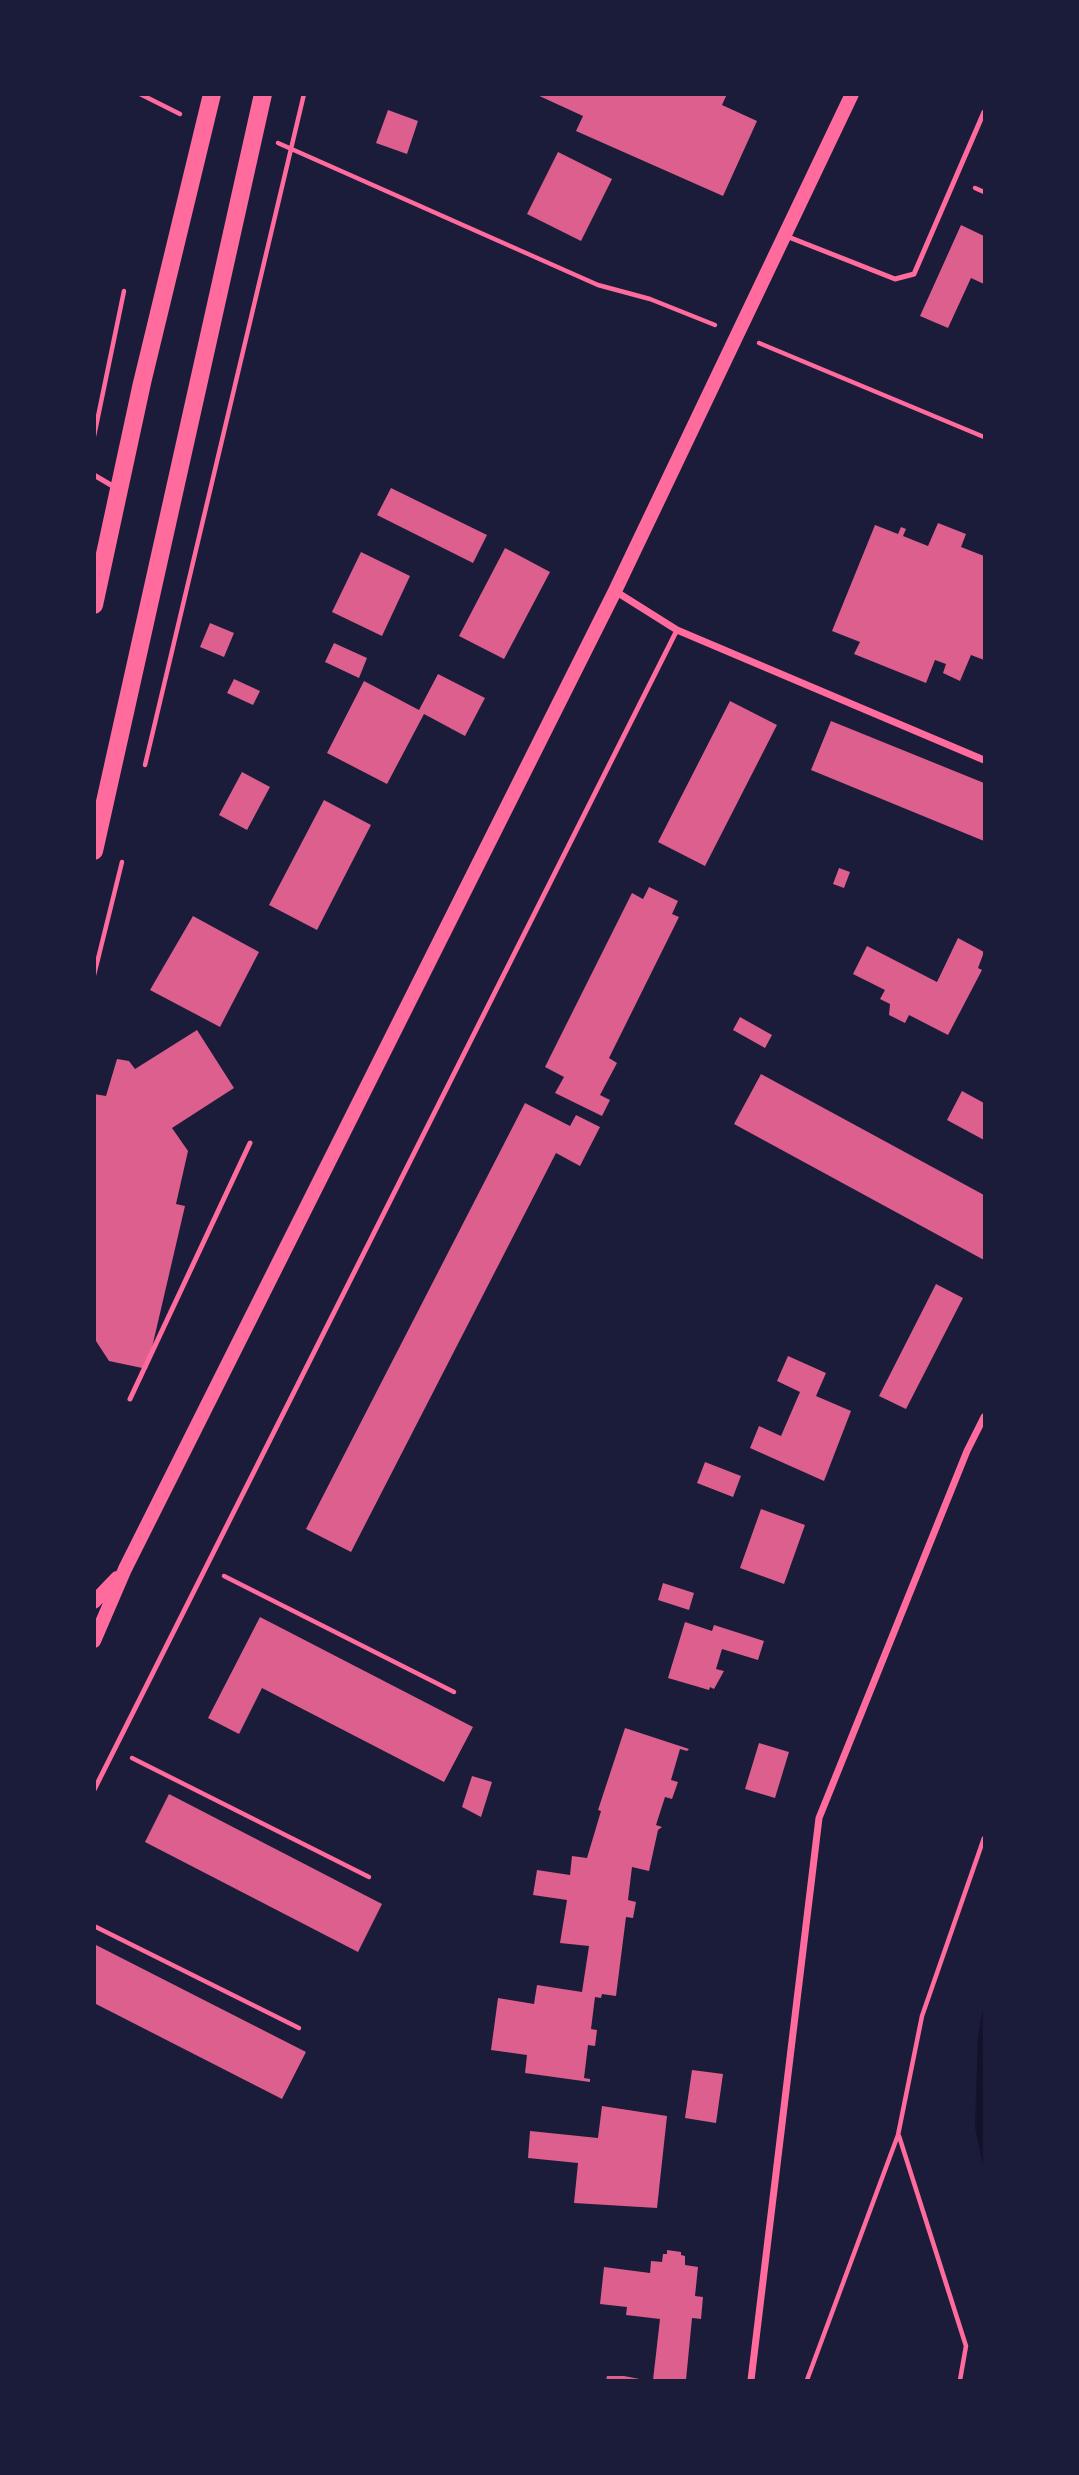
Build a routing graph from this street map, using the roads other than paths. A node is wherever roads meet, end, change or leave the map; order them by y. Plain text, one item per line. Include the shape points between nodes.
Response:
1 (212, 94) edge
2 (263, 94) edge
3 (852, 94) edge
4 (985, 112) edge
5 (786, 236) junction
6 (94, 475) edge
7 (120, 490) junction
8 (615, 591) junction
9 (94, 605) edge
10 (677, 630) junction
11 (985, 760) edge
12 (94, 851) edge
13 (250, 1143) dead end
14 (130, 1399) dead end
15 (985, 1417) edge
16 (125, 1569) junction
17 (94, 1602) edge
18 (94, 1640) edge
19 (94, 1790) edge
20 (751, 2381) edge

1 - 7 main road
2 - 12 main road
3 - 5 main road
4 - 5 lane via 914,274 895,279
5 - 8 main road
6 - 7 lane
7 - 9 main road
8 - 10 street
8 - 16 main road
10 - 11 street
10 - 19 lane
13 - 14 lane
15 - 20 street via 967,1451 819,1818
16 - 17 main road
16 - 18 main road

